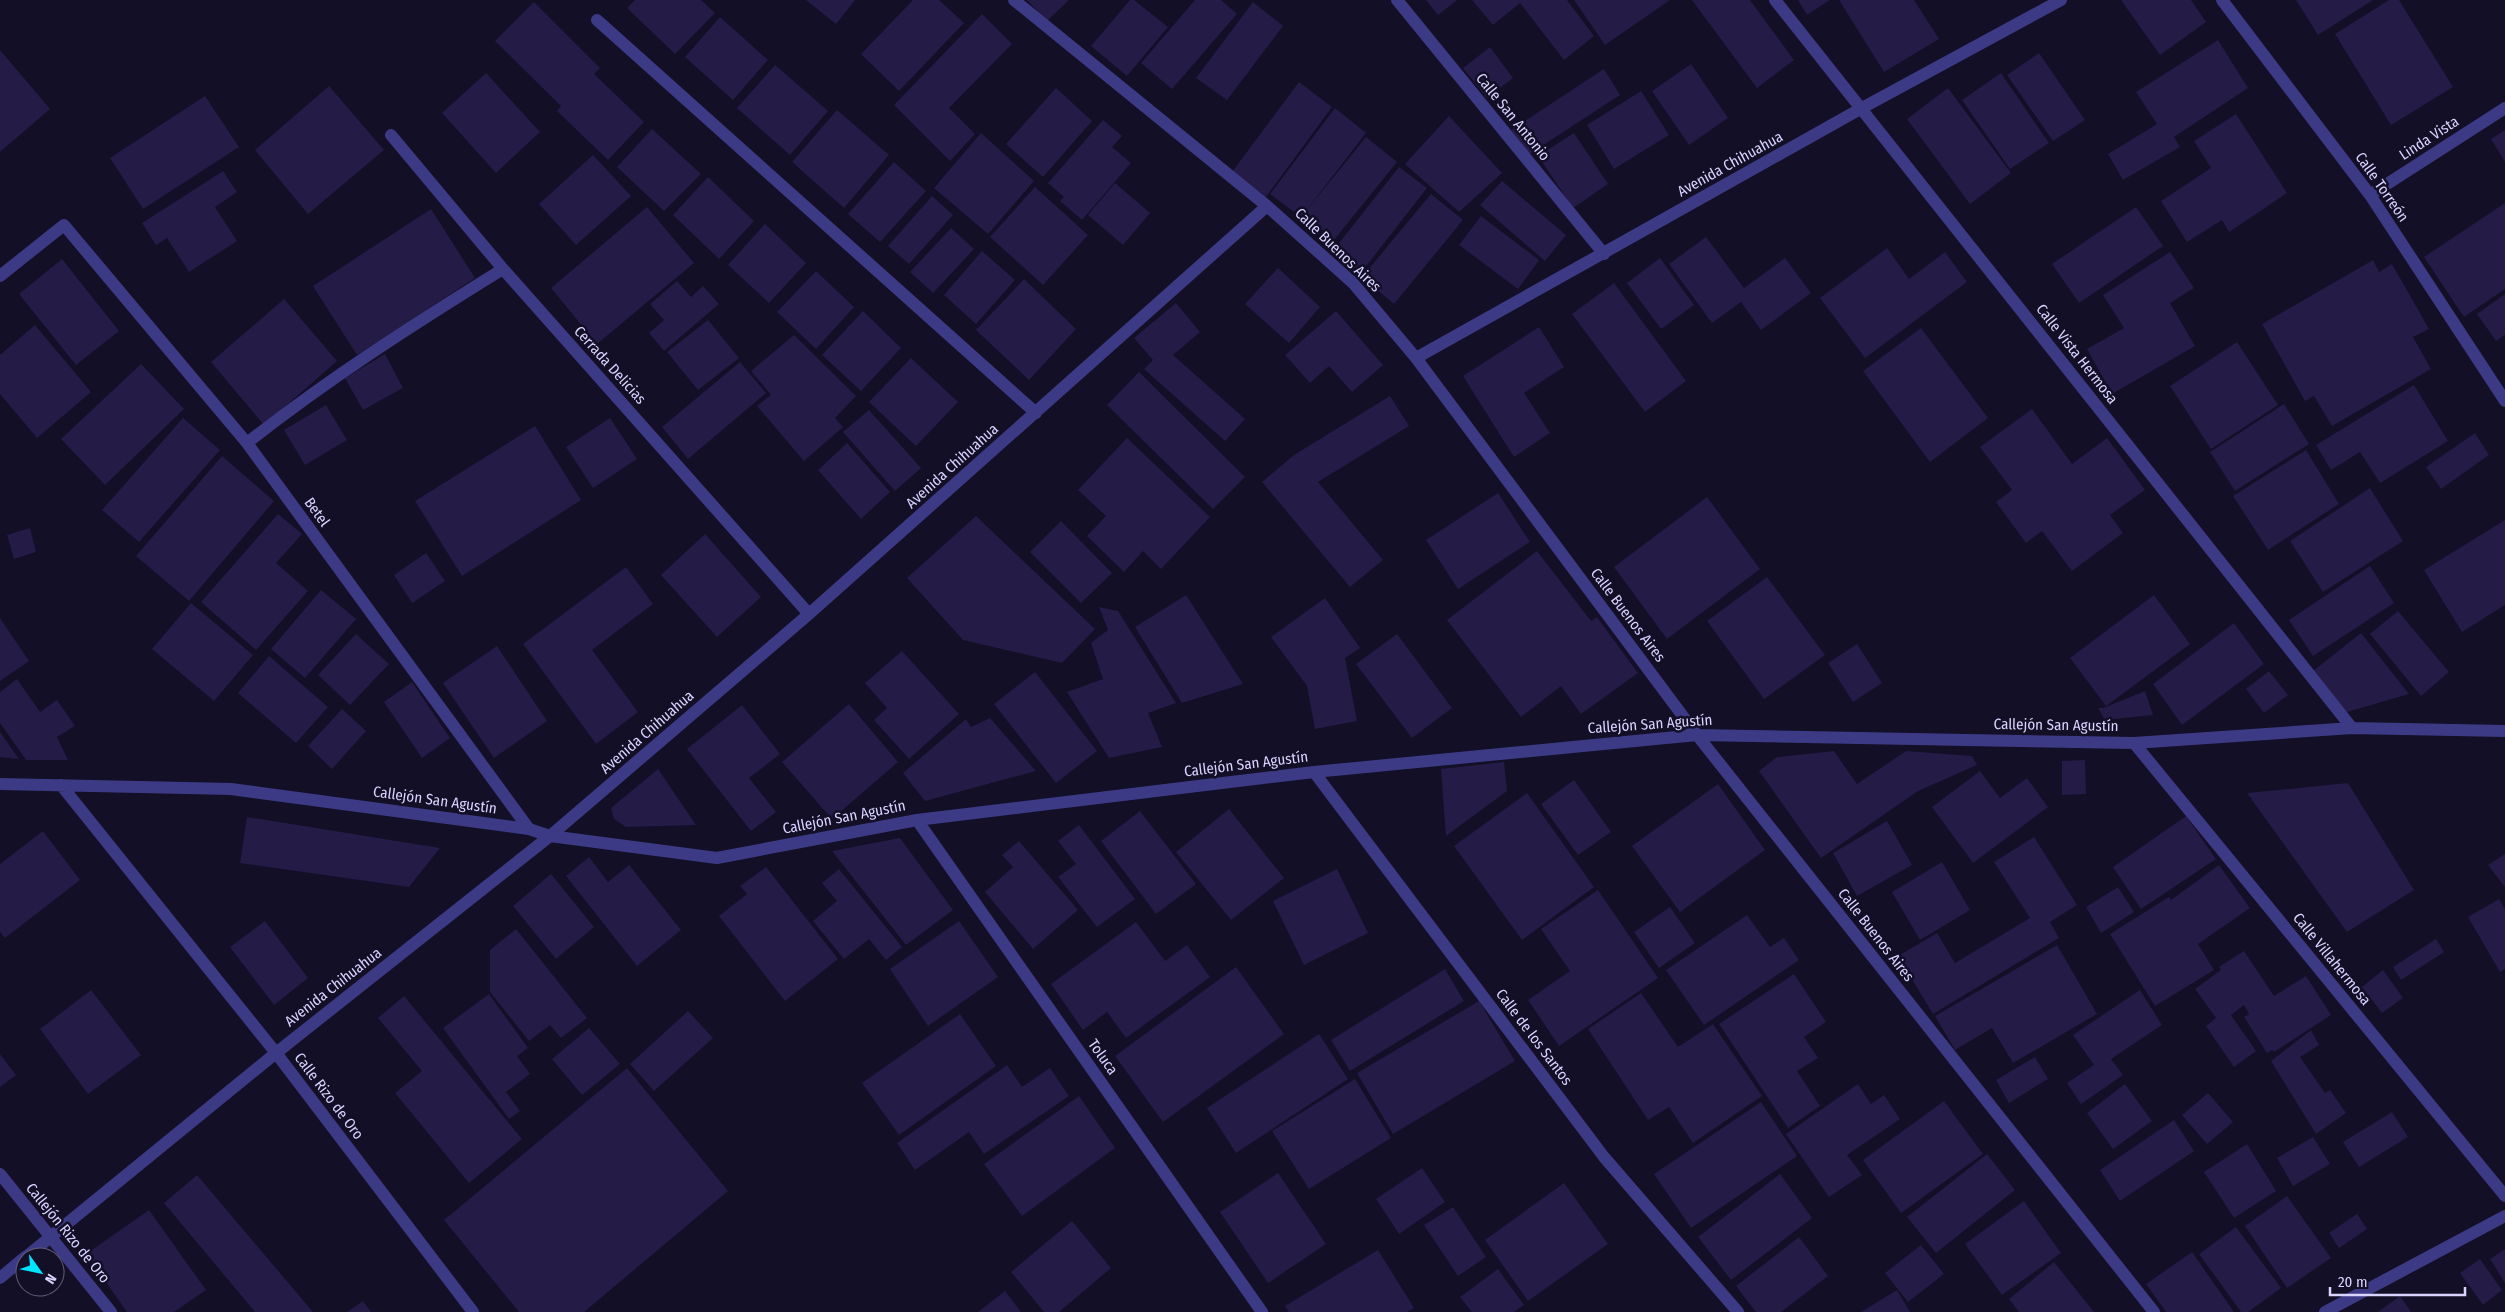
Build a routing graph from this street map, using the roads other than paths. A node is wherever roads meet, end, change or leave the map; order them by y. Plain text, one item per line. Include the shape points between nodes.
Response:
1 (1014, 0) edge
2 (1398, 0) edge
3 (1775, 0) edge
4 (2061, 0) edge
5 (2222, 0) edge
6 (596, 20) dead end
7 (1862, 108) junction
8 (2505, 108) edge
9 (391, 134) dead end
10 (2370, 195) junction
11 (1267, 206) junction
12 (1604, 254) junction
13 (503, 269) junction
14 (0, 276) edge
15 (1416, 358) junction
16 (2505, 401) edge
17 (1036, 413) junction
18 (246, 443) junction
19 (809, 614) junction
20 (2352, 728) junction
21 (2505, 731) edge
22 (1697, 734) junction
23 (2134, 743) junction
24 (1314, 772) junction
25 (0, 784) edge
26 (61, 786) junction
27 (917, 820) junction
28 (529, 829) junction
29 (550, 836) junction
30 (276, 1054) junction
31 (0, 1174) edge
32 (2505, 1196) edge
33 (2505, 1216) edge
34 (51, 1236) junction
35 (37, 1247) edge
36 (15, 1265) edge
37 (0, 1278) edge
38 (111, 1312) edge
39 (473, 1312) edge
40 (1262, 1312) edge
41 (1738, 1312) edge
42 (2154, 1312) edge
43 (2325, 1312) edge

1 - 11 street, Calle Buenos Aires
2 - 12 street, Calle San Antonio
3 - 7 street, Calle Vista Hermosa
4 - 7 street, Avenida Chihuahua
5 - 10 street, Calle Torreón
6 - 17 street
7 - 12 street, Avenida Chihuahua
7 - 20 street, Calle Vista Hermosa
8 - 10 street, Linda Vista
9 - 13 street, Cerrada Delicias
10 - 16 street, Calle Torreón
11 - 15 street, Calle Buenos Aires via 1352,283
11 - 17 street, Avenida Chihuahua
12 - 15 street, Avenida Chihuahua
13 - 18 street via 377,347
13 - 19 street, Cerrada Delicias
14 - 18 street, Betel via 64,225
15 - 22 street, Calle Buenos Aires
17 - 19 street, Avenida Chihuahua
18 - 28 street, Betel
19 - 29 street, Avenida Chihuahua
20 - 21 street, Callejón San Agustín
20 - 23 street, Callejón San Agustín
22 - 23 street, Callejón San Agustín
22 - 24 street, Callejón San Agustín
22 - 42 street, Calle Buenos Aires
23 - 32 street, Calle Villahermosa
24 - 27 street, Callejón San Agustín
24 - 41 street, Calle de los Santos via 1604,1157
25 - 26 street, Callejón San Agustín
26 - 28 street, Callejón San Agustín via 231,789
26 - 30 street, Calle Rizo de Oro
27 - 29 street, Callejón San Agustín via 717,858
27 - 40 street, Toluca
28 - 29 street, Callejón San Agustín
29 - 30 street, Avenida Chihuahua
30 - 34 street, Avenida Chihuahua
30 - 39 street, Calle Rizo de Oro
31 - 34 street, Callejón Rizo de Oro
33 - 43 street
34 - 35 street, Avenida Chihuahua
34 - 38 street, Callejón Rizo de Oro
36 - 37 street, Avenida Chihuahua

